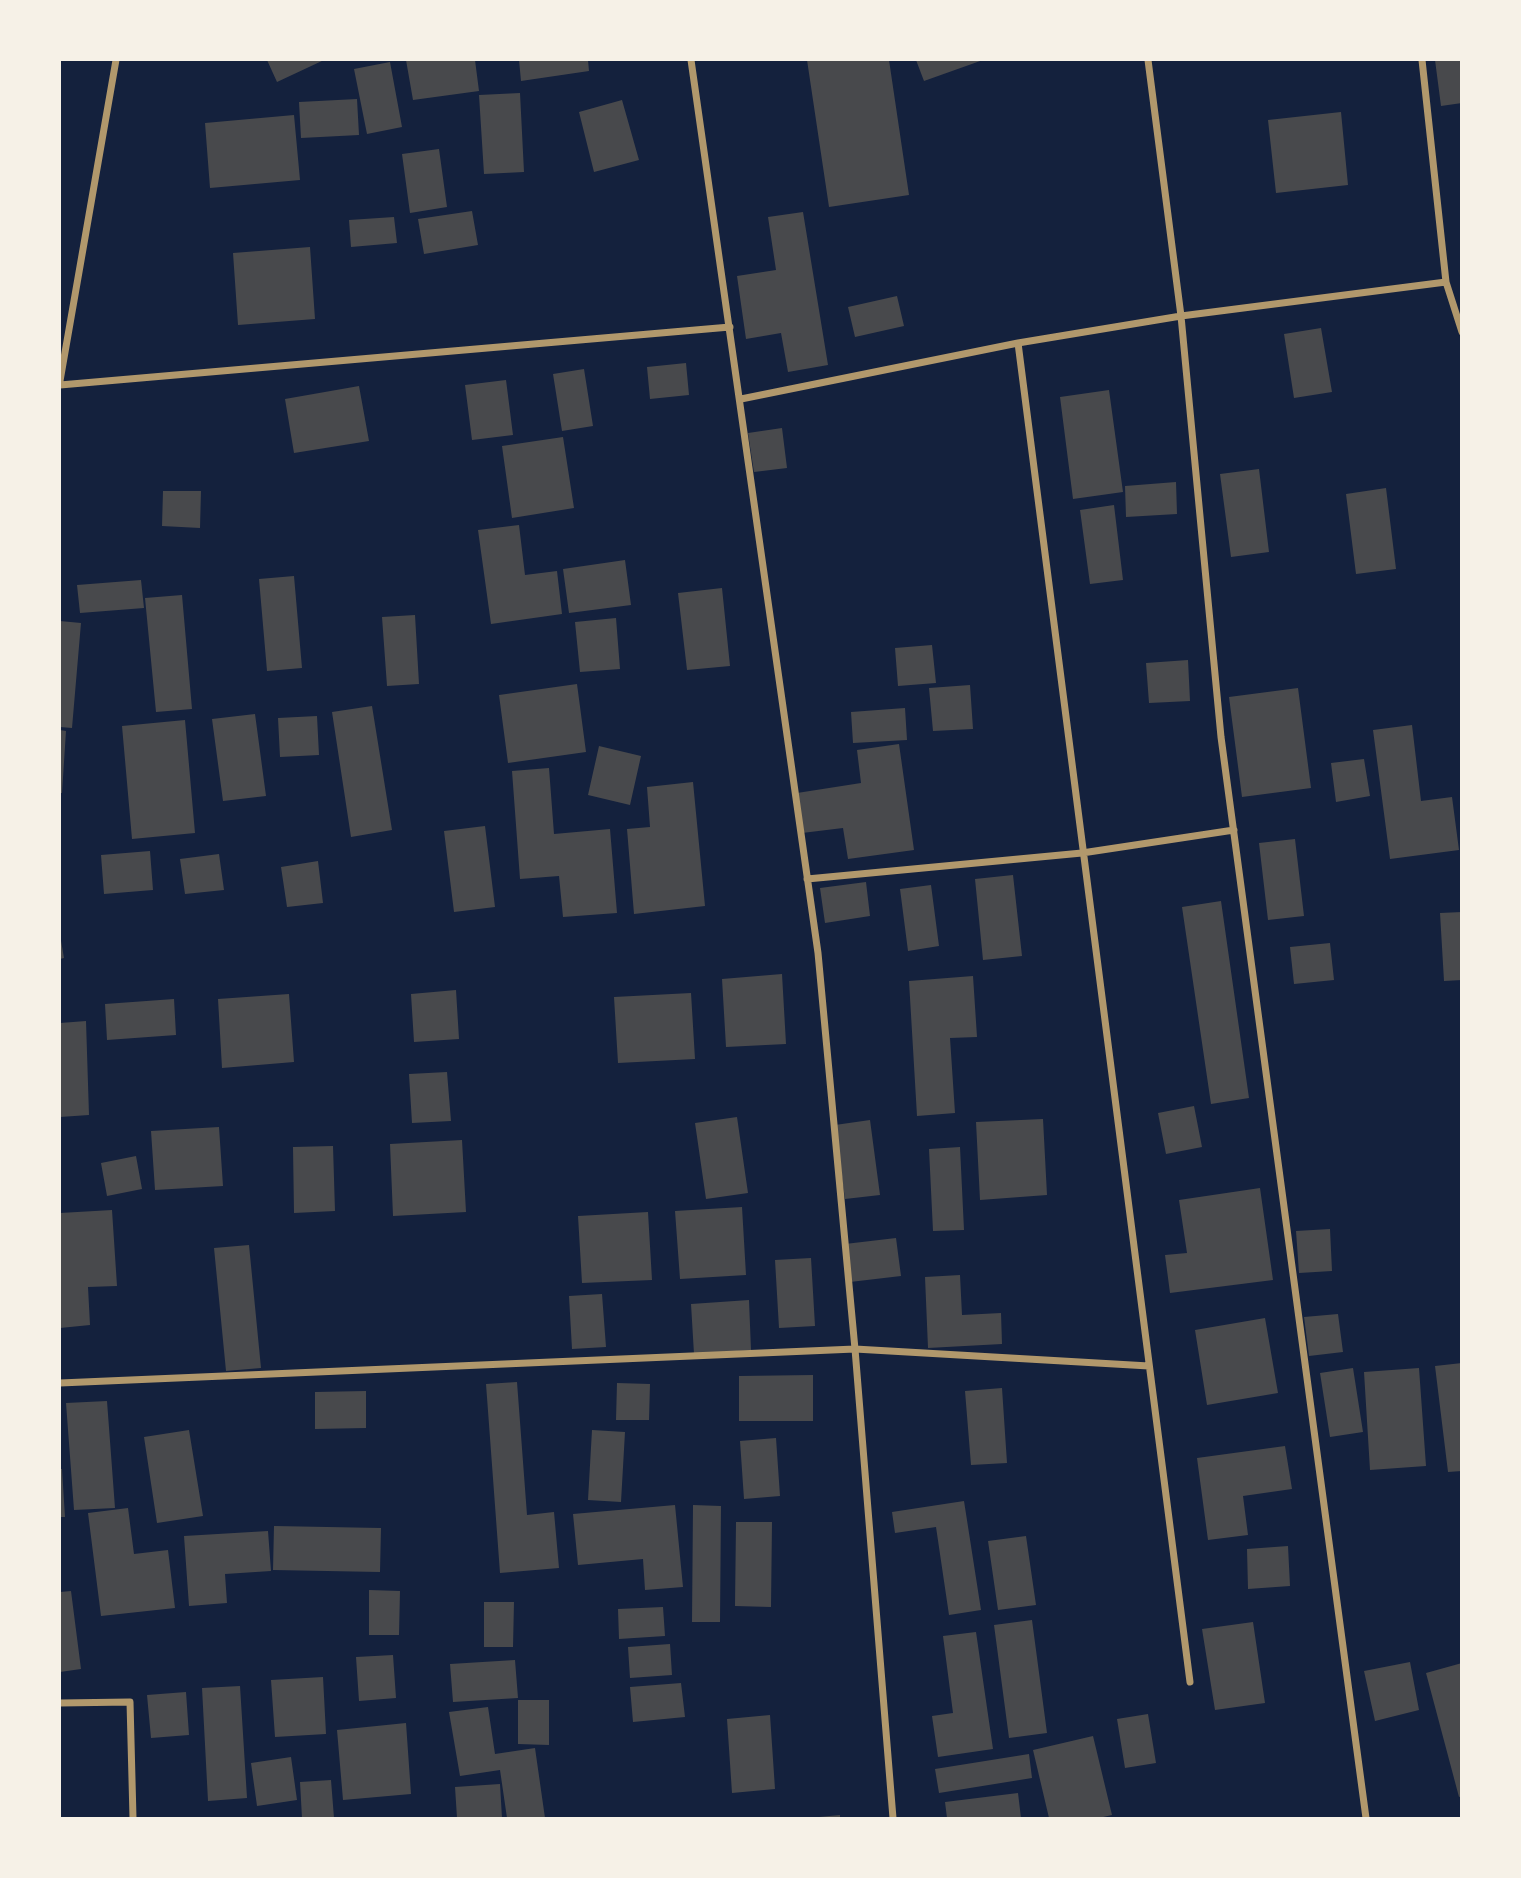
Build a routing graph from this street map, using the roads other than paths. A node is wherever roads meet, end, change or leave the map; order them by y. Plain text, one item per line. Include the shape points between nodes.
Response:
1 (116, 60) edge
2 (691, 60) edge
3 (1148, 60) edge
4 (1422, 60) edge
5 (1447, 282) junction
6 (1181, 316) junction
7 (730, 327) junction
8 (1461, 332) edge
9 (1018, 343) junction
10 (60, 383) edge
11 (741, 399) junction
12 (1234, 830) junction
13 (1082, 853) junction
14 (807, 879) junction
15 (855, 1349) junction
16 (1149, 1366) junction
17 (60, 1383) edge
18 (1190, 1682) dead end
19 (60, 1703) edge
20 (133, 1818) edge
21 (892, 1818) edge
22 (1366, 1818) edge

1 - 10 street
2 - 7 street
3 - 6 street
4 - 5 street
5 - 6 street
5 - 8 street
6 - 9 street
6 - 12 street
7 - 10 street
7 - 11 street
9 - 11 street
9 - 13 street
11 - 14 street
12 - 13 street
12 - 22 street
13 - 14 street
13 - 16 street
14 - 15 street
15 - 16 street
15 - 17 street
15 - 21 street
16 - 18 street
19 - 20 street via 130,1702

